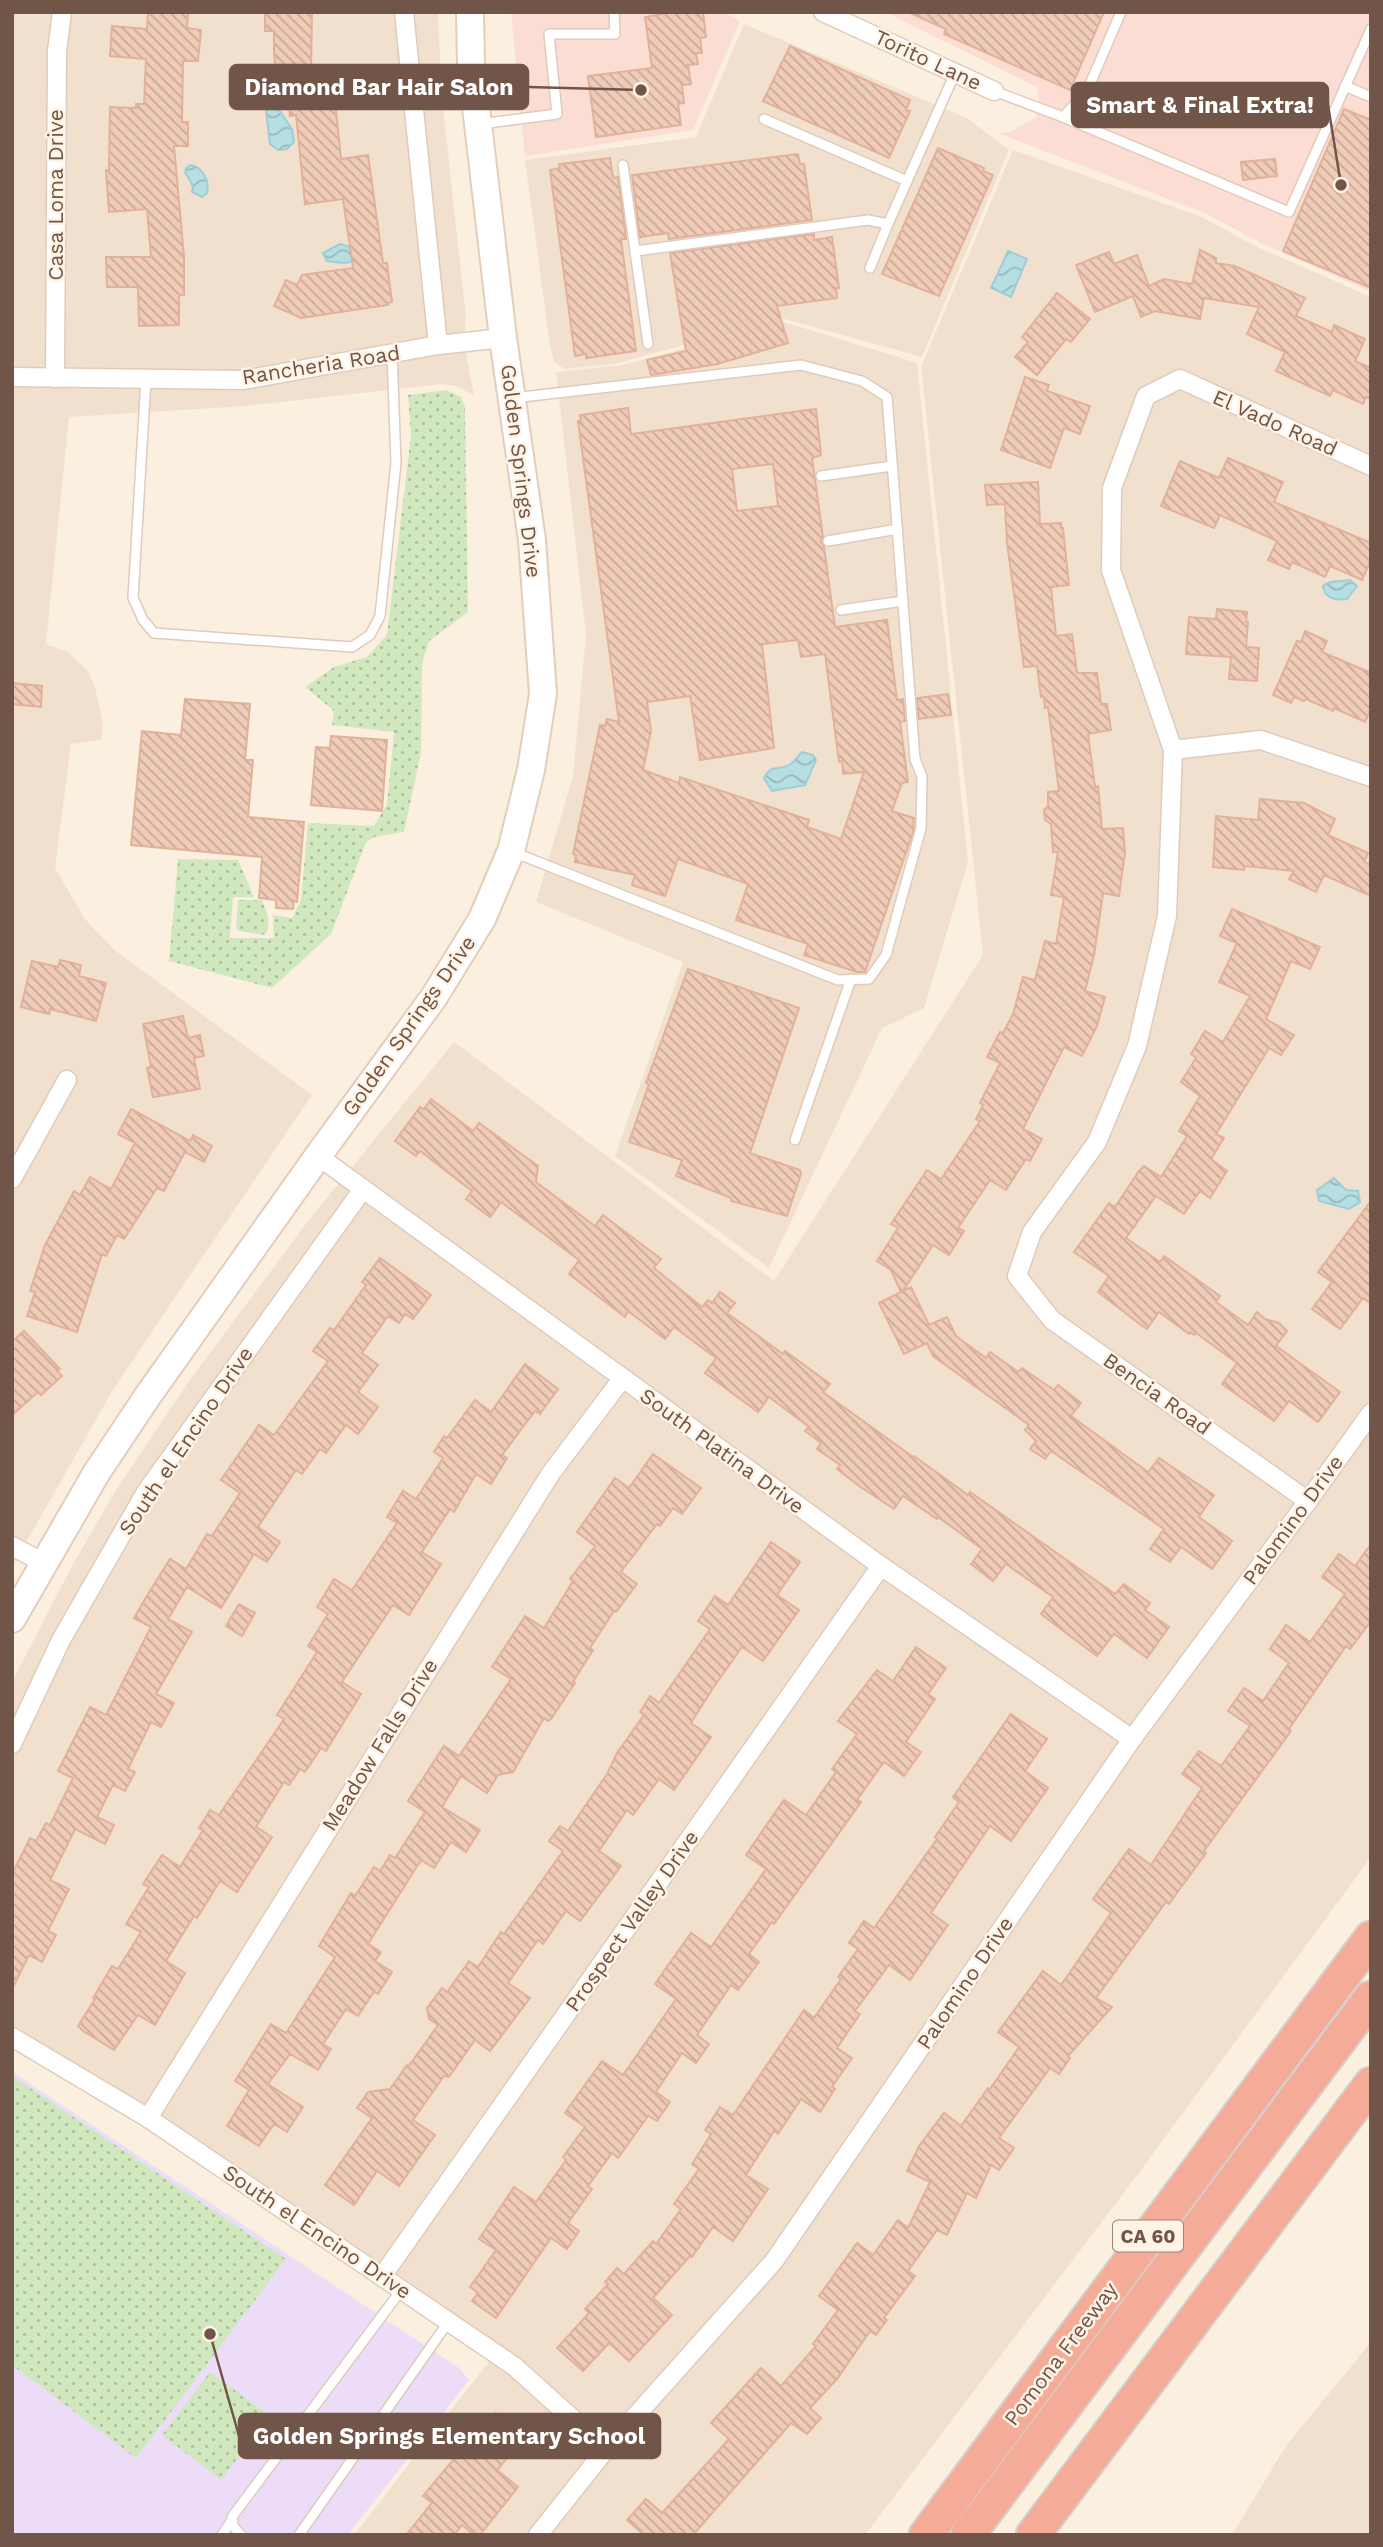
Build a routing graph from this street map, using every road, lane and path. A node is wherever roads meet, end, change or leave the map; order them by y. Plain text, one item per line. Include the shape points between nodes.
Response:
1 (62, 12) edge
2 (404, 12) edge
3 (470, 12) edge
4 (614, 12) edge
5 (823, 12) edge
6 (1121, 12) edge
7 (1371, 29) edge
8 (955, 73) junction
9 (1345, 86) junction
10 (995, 91) joint
11 (1371, 97) edge
12 (1063, 117) junction
13 (764, 119) dead end
14 (478, 124) junction
15 (623, 165) dead end
16 (907, 181) junction
17 (888, 224) junction
18 (635, 251) junction
19 (870, 268) dead end
20 (503, 338) junction
21 (648, 344) dead end
22 (438, 345) junction
23 (392, 353) junction
24 (12, 377) edge
25 (55, 378) junction
26 (146, 379) junction
27 (512, 398) junction
28 (892, 466) junction
29 (1371, 466) edge
30 (821, 476) dead end
31 (898, 529) junction
32 (828, 541) dead end
33 (903, 601) junction
34 (841, 610) dead end
35 (1173, 750) junction
36 (1371, 777) edge
37 (511, 851) junction
38 (851, 979) junction
39 (67, 1080) dead end
40 (795, 1140) dead end
41 (318, 1156) junction
42 (12, 1179) edge
43 (363, 1189) junction
44 (622, 1379) junction
45 (1371, 1413) edge
46 (1308, 1501) junction
47 (12, 1546) edge
48 (44, 1563) junction
49 (881, 1566) junction
50 (12, 1619) edge
51 (1132, 1739) junction
52 (12, 1744) edge
53 (1371, 1938) edge
54 (1371, 1998) edge
55 (1371, 2028) edge
56 (12, 2037) edge
57 (1367, 2090) edge
58 (148, 2118) junction
59 (383, 2275) junction
60 (402, 2289) junction
61 (449, 2321) junction
62 (607, 2449) junction
63 (232, 2520) junction
64 (222, 2535) edge
65 (241, 2535) edge
66 (299, 2535) edge
67 (538, 2535) edge
68 (926, 2535) edge
69 (968, 2535) edge
70 (987, 2535) edge
71 (1033, 2535) edge

1 - 25 street, Casa Loma Drive via 57,51
2 - 22 street
3 - 14 main road, Golden Springs Drive
4 - 14 lane via 615,34 549,34 557,114
5 - 8 street, Torito Lane
6 - 12 lane via 1087,92
7 - 9 lane
8 - 10 street, Torito Lane
8 - 16 lane
9 - 11 lane
9 - 12 lane via 1289,212
10 - 12 lane
13 - 16 lane
14 - 20 main road, Golden Springs Drive
15 - 18 lane
16 - 17 lane
17 - 18 lane via 868,219
17 - 19 lane
18 - 21 lane
20 - 22 street, Rancheria Road
20 - 27 main road, Golden Springs Drive
22 - 23 street, Rancheria Road
23 - 26 street, Rancheria Road via 244,380
23 - 26 lane via 396,463 380,616 370,635 352,647 154,633 143,620 133,598
24 - 25 street, Rancheria Road
25 - 26 street, Rancheria Road
27 - 28 lane via 801,365 862,381 887,397
27 - 37 main road, Golden Springs Drive via 532,540 543,694
28 - 30 lane
28 - 31 lane
29 - 35 street, El Vado Road via 1180,380 1146,396 1112,488 1111,570
31 - 32 lane
31 - 33 lane
33 - 34 lane
33 - 38 lane via 915,759 922,777 921,828 886,955 869,979
35 - 36 street via 1261,740
35 - 46 street, Bencia Road via 1167,916 1137,1046 1097,1142 1032,1232 1017,1276 1052,1320
37 - 38 lane via 838,980
37 - 41 main road, Golden Springs Drive via 482,919 455,964
38 - 40 lane
39 - 42 street
41 - 43 street, South Platina Drive
41 - 48 main road, Golden Springs Drive via 147,1397
43 - 44 street, South Platina Drive
43 - 52 street, South el Encino Drive via 146,1492 61,1640
44 - 49 street, South Platina Drive
44 - 58 street, Meadow Falls Drive via 551,1473
45 - 46 street, Palomino Drive
46 - 51 street, Palomino Drive
47 - 48 street
48 - 50 main road, Golden Springs Drive
49 - 51 street, South Platina Drive
49 - 59 street, Prospect Valley Drive
51 - 62 street, Palomino Drive via 774,2261
53 - 68 highway, Pomona Freeway / CA 60
54 - 69 highway
55 - 70 highway
56 - 58 street, South el Encino Drive
57 - 71 highway
58 - 59 street, South el Encino Drive
59 - 60 street, South el Encino Drive
60 - 61 street, South el Encino Drive
60 - 63 lane
61 - 62 street, South el Encino Drive via 514,2366
61 - 66 lane
62 - 67 street, Palomino Drive
63 - 64 lane
63 - 65 lane

